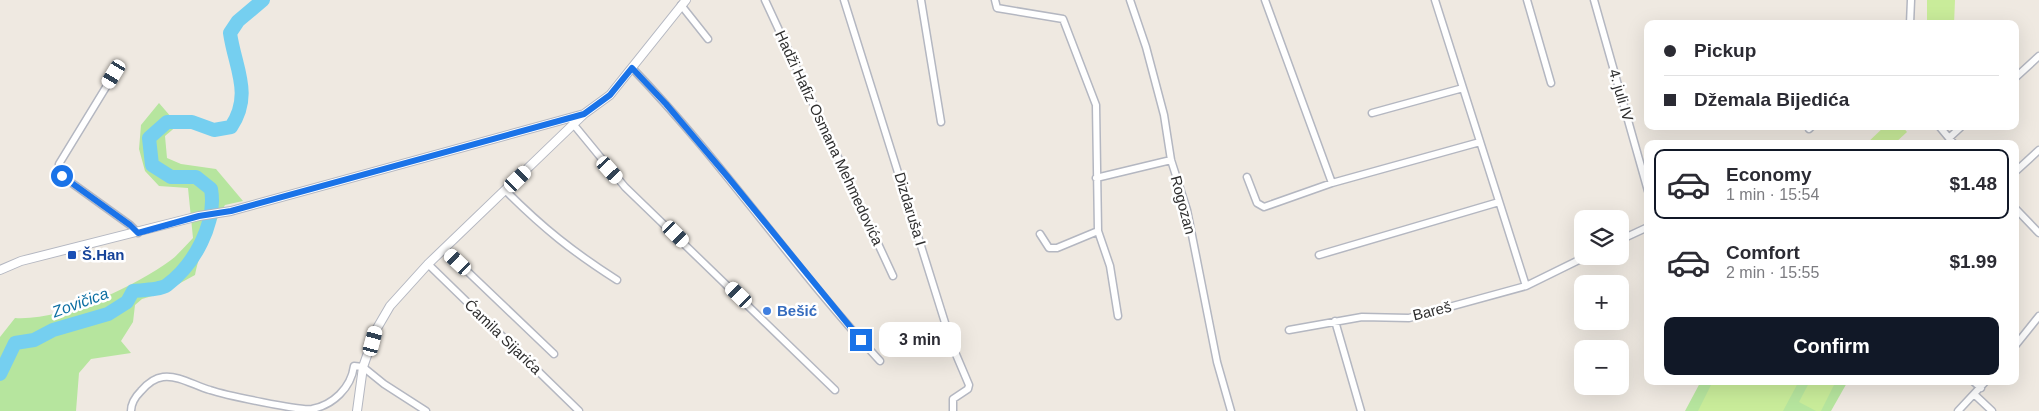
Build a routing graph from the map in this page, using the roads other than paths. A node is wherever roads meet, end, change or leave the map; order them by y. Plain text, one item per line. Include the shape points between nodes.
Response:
1 (765, 0) edge
2 (844, 0) edge
3 (921, 0) edge
4 (995, 0) edge
5 (1130, 0) edge
6 (1265, 0) edge
7 (1435, 0) edge
8 (1527, 0) edge
9 (1594, 0) edge
10 (1911, 0) edge
11 (683, 3) edge
12 (1910, 20) edge
13 (708, 39) dead end
14 (2038, 60) edge
15 (632, 68) junction
16 (114, 74) dead end
17 (2019, 75) edge
18 (1551, 83) dead end
19 (1463, 88) junction
20 (1372, 113) dead end
21 (584, 114) junction
22 (941, 122) dead end
23 (574, 125) junction
24 (1942, 130) edge
25 (1951, 140) edge
26 (1480, 142) junction
27 (2039, 150) edge
28 (1171, 160) junction
29 (2019, 168) edge
30 (1247, 177) dead end
31 (1644, 177) edge
32 (1096, 178) junction
33 (1332, 183) junction
34 (506, 191) junction
35 (1499, 202) junction
36 (2019, 212) edge
37 (1644, 229) edge
38 (1098, 230) junction
39 (138, 233) junction
40 (2039, 233) edge
41 (1040, 234) dead end
42 (1629, 236) edge
43 (444, 249) junction
44 (1319, 254) dead end
45 (1574, 262) edge
46 (428, 264) junction
47 (0, 270) edge
48 (894, 276) dead end
49 (617, 280) dead end
50 (1526, 286) junction
51 (1118, 316) dead end
52 (2039, 316) edge
53 (1335, 321) junction
54 (1289, 330) dead end
55 (2019, 341) edge
56 (554, 354) dead end
57 (880, 361) dead end
58 (363, 366) junction
59 (1978, 385) edge
60 (1983, 385) edge
61 (1981, 388) junction
62 (836, 390) dead end
63 (1975, 395) junction
64 (131, 411) edge
65 (357, 411) edge
66 (426, 411) edge
67 (579, 411) edge
68 (952, 411) edge
69 (1230, 411) edge
70 (1362, 411) edge
71 (1958, 411) edge
72 (1992, 411) edge

1 - 48 street, Hadži Hafiz Osmana Mehmedovića
2 - 68 street, Dizdaruša I via 952,344 969,385 953,399
3 - 22 street
4 - 32 street via 997,8 1063,19 1096,105
5 - 28 street, Rogozan via 1160,98
6 - 33 street
7 - 19 street
8 - 18 street
9 - 31 street, 4. juli IV
10 - 12 street
11 - 13 street
11 - 15 street
14 - 17 street
15 - 21 street via 610,95
15 - 57 street via 751,204 851,330
16 - 39 street via 59,164 59,171
19 - 20 street
19 - 26 street
21 - 23 street
21 - 39 street via 231,211 199,216
23 - 34 street
23 - 62 street via 625,187
24 - 25 street
26 - 33 street
26 - 35 street
27 - 29 street
28 - 32 street
28 - 69 street, Rogozan via 1187,210
30 - 33 street via 1257,203 1264,207
32 - 38 street
34 - 43 street
34 - 49 street via 546,230
35 - 44 street
35 - 50 street
36 - 40 street
37 - 42 street
38 - 41 street via 1057,248 1049,248
38 - 51 street via 1110,266
39 - 47 street via 21,261
43 - 46 street
43 - 56 street, Ćamila Sijarića
45 - 50 street, Bareš
46 - 58 street via 390,306 376,330
46 - 67 street, Ćamila Sijarića
50 - 53 street, Bareš via 1409,318 1362,317
52 - 55 street
53 - 54 street, Bareš
53 - 70 street
58 - 64 street via 354,366 348,385 327,405 309,410 210,390 172,377 154,379 138,394
58 - 65 street
58 - 66 street
59 - 61 street
60 - 61 street
61 - 63 street
63 - 71 street
63 - 72 street

